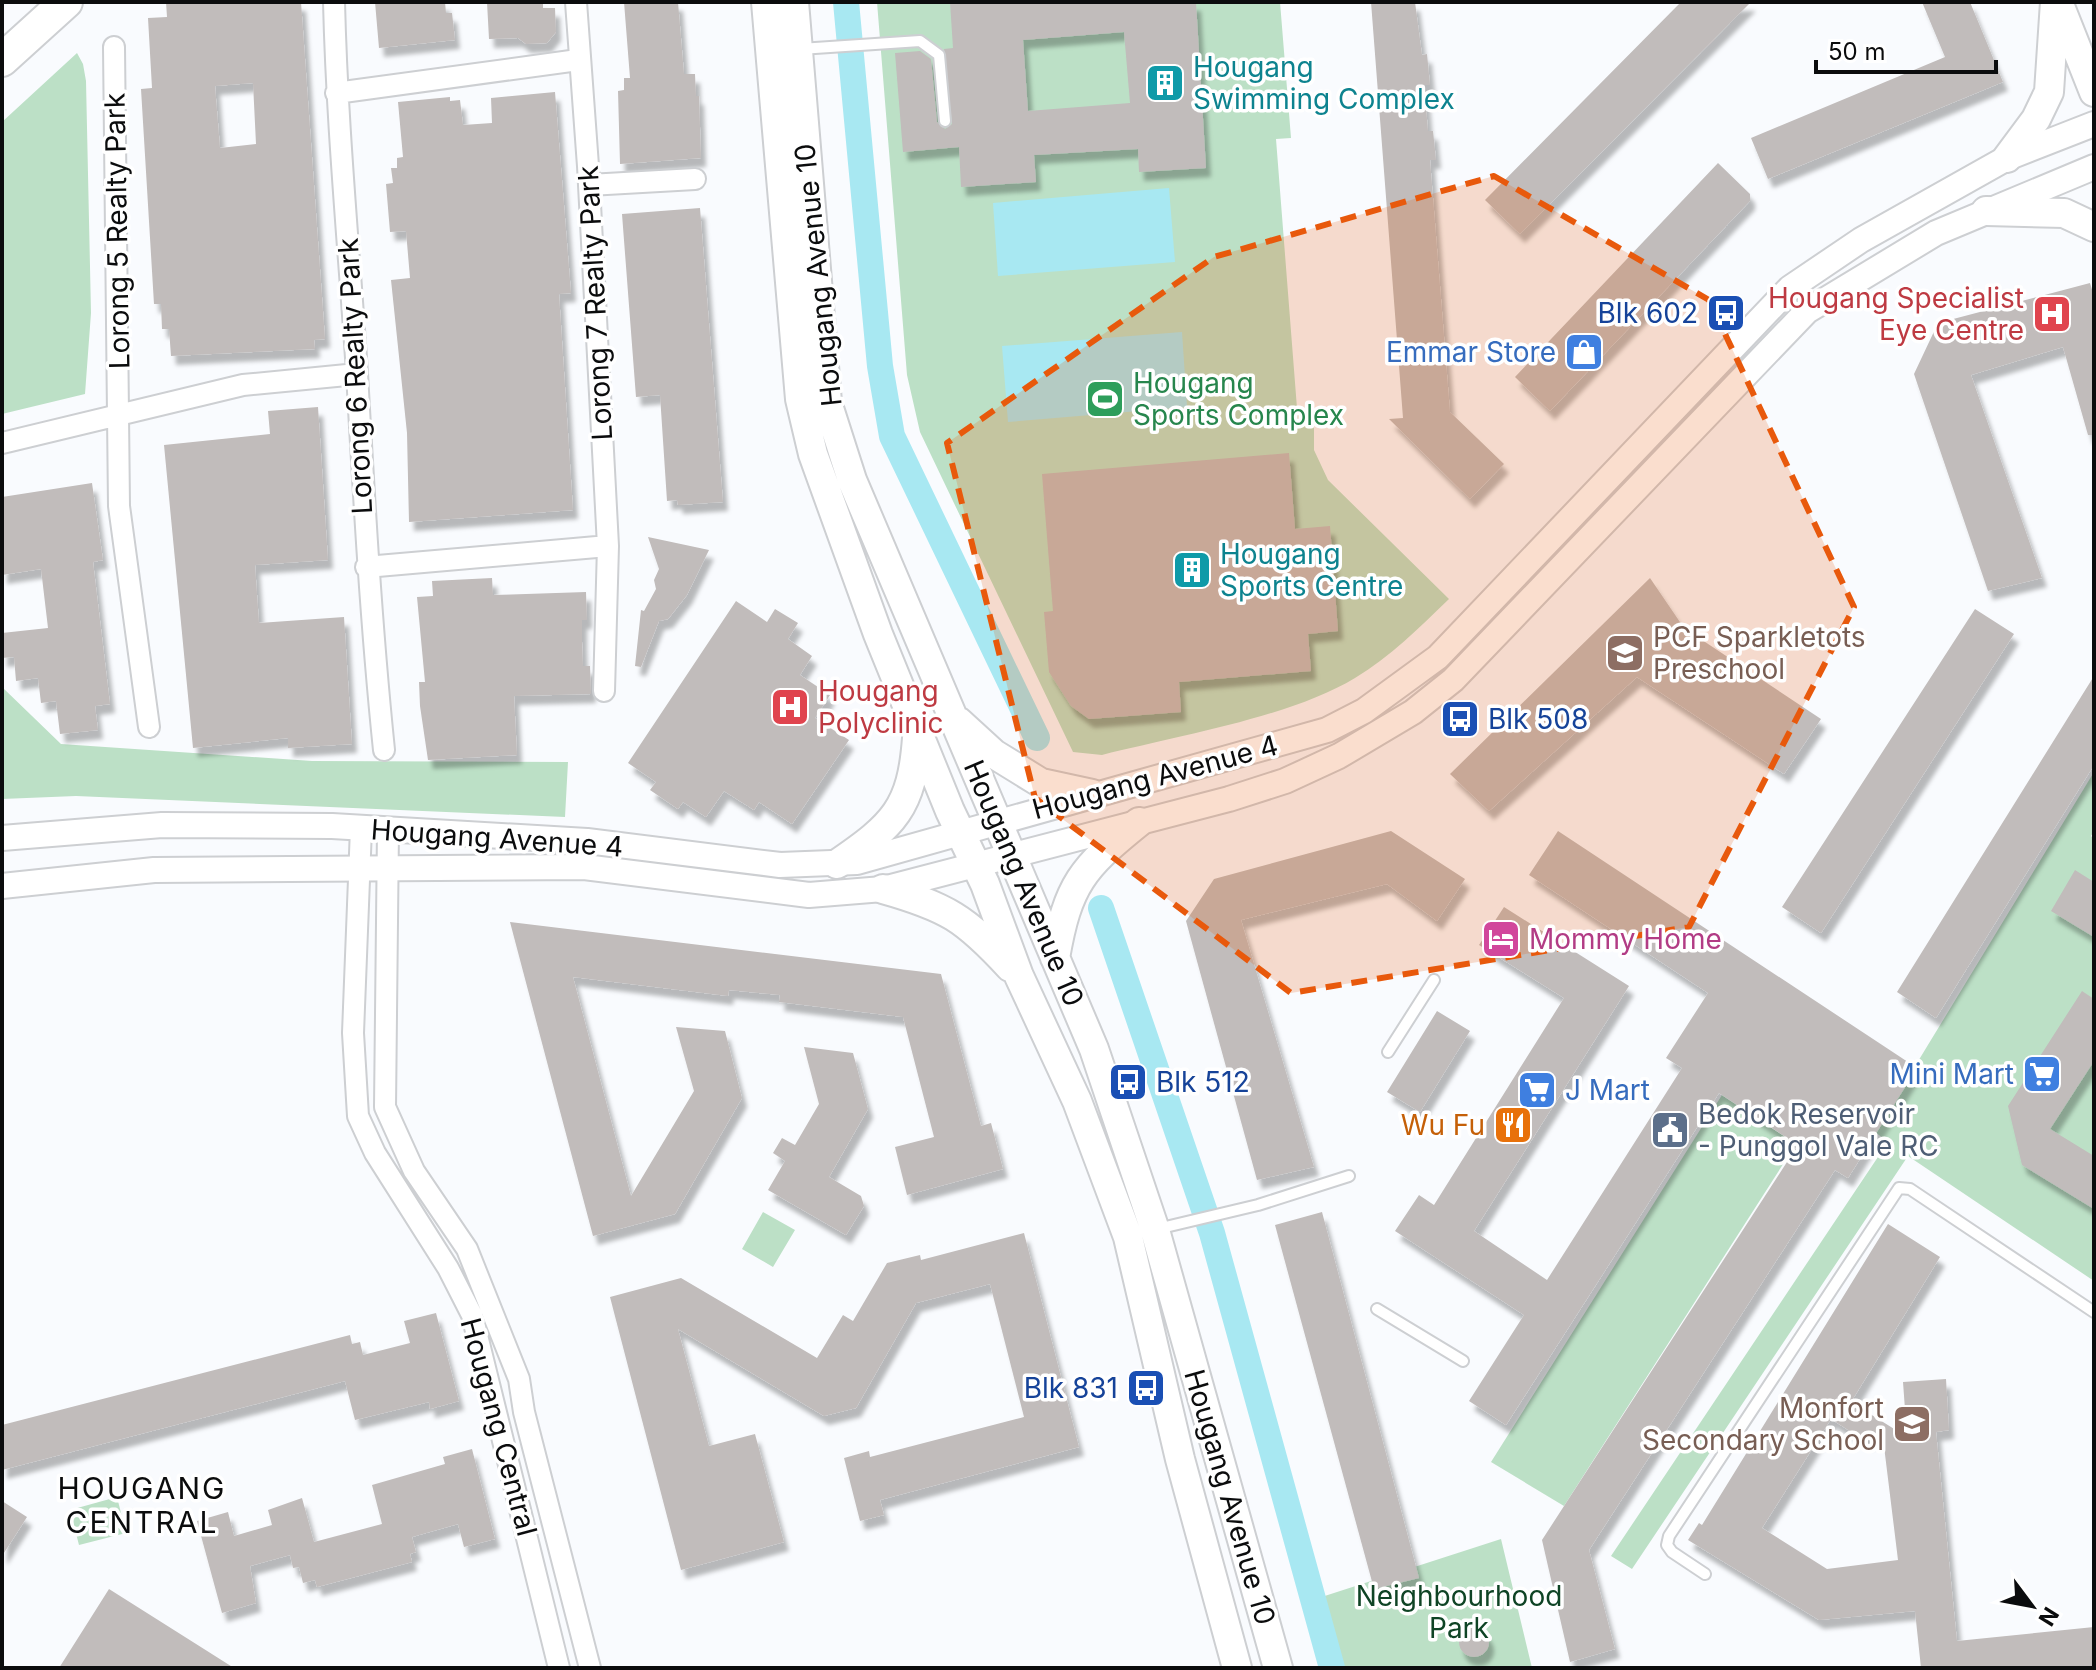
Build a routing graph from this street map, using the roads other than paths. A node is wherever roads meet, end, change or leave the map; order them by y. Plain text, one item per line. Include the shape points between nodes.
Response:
1 (66, 2) edge
2 (334, 2) edge
3 (576, 2) edge
4 (766, 2) edge
5 (794, 2) edge
6 (2056, 2) edge
7 (114, 47) dead end
8 (798, 49) junction
9 (2, 60) edge
10 (578, 60) junction
11 (2094, 92) edge
12 (336, 93) junction
13 (945, 121) dead end
14 (2094, 124) edge
15 (2007, 158) junction
16 (2094, 167) edge
17 (695, 179) dead end
18 (589, 185) junction
19 (1986, 211) junction
20 (2094, 227) edge
21 (357, 374) junction
22 (119, 415) junction
23 (2, 443) edge
24 (1594, 493) junction
25 (1614, 512) junction
26 (608, 546) junction
27 (366, 567) junction
28 (1484, 612) junction
29 (1502, 630) junction
30 (604, 691) dead end
31 (952, 716) junction
32 (149, 727) dead end
33 (917, 732) junction
34 (384, 750) dead end
35 (1092, 794) junction
36 (998, 820) junction
37 (1139, 822) junction
38 (361, 828) junction
39 (388, 829) junction
40 (960, 833) junction
41 (2, 838) edge
42 (1012, 855) junction
43 (837, 864) junction
44 (976, 865) junction
45 (388, 869) junction
46 (359, 870) junction
47 (2, 886) edge
48 (883, 889) junction
49 (1055, 958) junction
50 (1019, 976) junction
51 (1434, 980) dead end
52 (1388, 1052) dead end
53 (1349, 1176) dead end
54 (1153, 1231) junction
55 (467, 1249) junction
56 (448, 1268) junction
57 (1377, 1309) dead end
58 (2094, 1312) edge
59 (1463, 1361) dead end
60 (1705, 1574) dead end
61 (559, 1668) edge
62 (590, 1668) edge
63 (1237, 1668) edge
64 (1278, 1668) edge

1 - 9 highway
2 - 12 street, Lorong 6 Realty Park
3 - 10 street, Lorong 7 Realty Park
4 - 33 main road, Hougang Avenue 10 via 800,399 813,454
5 - 8 main road, Hougang Avenue 10
6 - 11 main road
6 - 15 main road via 2049,92
7 - 22 street, Lorong 5 Realty Park
8 - 13 lane via 920,41 939,55
8 - 31 main road, Hougang Avenue 10 via 827,402 852,480
10 - 12 street
10 - 18 street, Lorong 7 Realty Park
12 - 21 street, Lorong 6 Realty Park
14 - 15 street, Hougang Avenue 4
15 - 24 street, Hougang Avenue 4 via 1861,240 1790,288
16 - 19 street, Hougang Avenue 4
17 - 18 street
18 - 26 street, Lorong 7 Realty Park
19 - 20 main road via 2064,213
19 - 25 street, Hougang Avenue 4 via 1936,233 1807,311
21 - 22 street via 243,385
21 - 27 street, Lorong 6 Realty Park
22 - 23 street
22 - 32 street, Lorong 5 Realty Park via 119,506
24 - 25 street
24 - 28 street, Hougang Avenue 4
25 - 29 street, Hougang Avenue 4
26 - 27 street
26 - 30 street, Lorong 7 Realty Park
27 - 34 street, Lorong 6 Realty Park
28 - 29 lane
28 - 35 street, Hougang Avenue 4 via 1403,685 1327,730
29 - 37 street, Hougang Avenue 4 via 1413,712 1339,756 1285,781
31 - 35 main road via 994,754 1041,783
31 - 36 main road, Hougang Avenue 10
33 - 40 main road, Hougang Avenue 10
33 - 43 main road via 915,772 898,816
35 - 36 street, Hougang Avenue 4
36 - 40 street, Hougang Avenue 4
36 - 42 main road, Hougang Avenue 10
37 - 42 street, Hougang Avenue 4
37 - 49 main road via 1093,860 1075,887 1063,912
38 - 39 street, Hougang Avenue 4
38 - 41 street, Hougang Avenue 4 via 162,825
38 - 46 street, Hougang Central
39 - 43 street, Hougang Avenue 4 via 587,841 780,865
39 - 45 street, Hougang Central
40 - 43 street, Hougang Avenue 4
40 - 44 main road, Hougang Avenue 10
42 - 44 street, Hougang Avenue 4
42 - 49 main road, Hougang Avenue 10
44 - 48 street, Hougang Avenue 4
44 - 50 main road, Hougang Avenue 10
45 - 46 street, Hougang Avenue 4
45 - 48 street, Hougang Avenue 4 via 584,867 809,895
45 - 55 street, Hougang Central via 385,1107 414,1171
46 - 47 street, Hougang Avenue 4 via 154,870
46 - 56 street, Hougang Central via 353,1033 358,1116 375,1153
48 - 50 main road via 969,924
49 - 54 main road, Hougang Avenue 10 via 1094,1049
50 - 54 main road, Hougang Avenue 10 via 1077,1101
51 - 52 lane
53 - 54 lane
54 - 63 main road, Hougang Avenue 10 via 1180,1459
54 - 64 main road, Hougang Avenue 10
55 - 56 lane
55 - 62 street, Hougang Central via 519,1379
56 - 61 street, Hougang Central via 472,1315
57 - 59 lane
58 - 60 lane via 1910,1189 1899,1188 1669,1536 1672,1552

